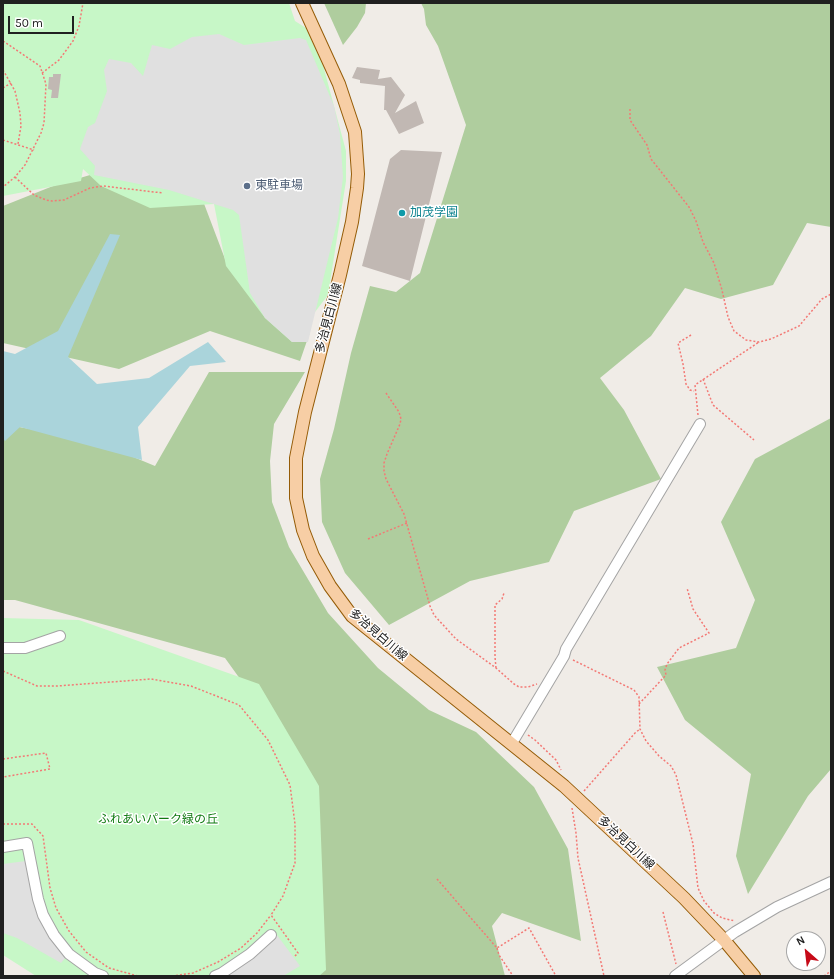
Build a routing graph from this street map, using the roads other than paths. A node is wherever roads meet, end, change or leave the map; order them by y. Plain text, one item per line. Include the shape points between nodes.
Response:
1 (302, 3) edge
2 (700, 424) road end
3 (60, 636) dead end
4 (3, 648) edge
5 (512, 743) junction
6 (3, 847) edge
7 (831, 882) edge
8 (271, 935) dead end
9 (724, 940) junction
10 (677, 974) edge
11 (103, 976) edge
12 (215, 976) edge
13 (754, 976) edge

1 - 5 main road, 多治見白川線 via 339,84 355,132 358,174 352,222 304,412 296,458 296,498 303,530 313,556 330,586 352,616
2 - 5 street
3 - 4 street via 26,648
5 - 9 main road, 多治見白川線 via 578,798 652,867
6 - 11 street via 27,843 38,899 54,935 69,954
7 - 9 street via 778,907
8 - 12 street via 250,954
9 - 10 street
9 - 13 main road, 多治見白川線

